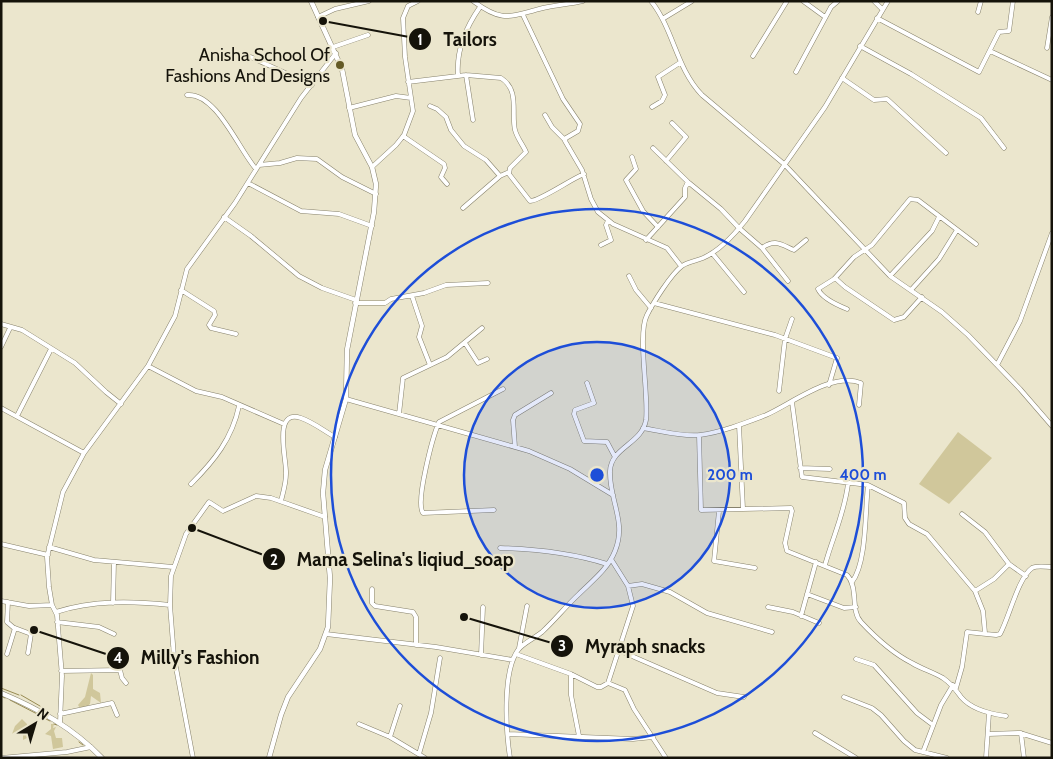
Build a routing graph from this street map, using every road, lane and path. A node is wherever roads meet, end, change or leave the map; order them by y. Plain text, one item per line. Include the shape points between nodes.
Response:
1 (311, 1) edge
2 (369, 1) edge
3 (418, 1) edge
4 (473, 1) edge
5 (583, 1) edge
6 (651, 1) edge
7 (692, 1) edge
8 (787, 1) edge
9 (803, 1) edge
10 (838, 1) edge
11 (874, 1) edge
12 (888, 1) edge
13 (981, 1) edge
14 (1013, 1) edge
15 (480, 7) junction
16 (882, 9) junction
17 (978, 12) dead end
18 (523, 15) junction
19 (318, 17) junction
20 (1052, 17) edge
21 (664, 18) junction
22 (825, 18) junction
23 (877, 18) junction
24 (368, 35) dead end
25 (860, 46) junction
26 (333, 47) junction
27 (1047, 48) dead end
28 (990, 51) junction
29 (336, 53) junction
30 (246, 55) dead end
31 (753, 56) dead end
32 (681, 62) junction
33 (796, 72) dead end
34 (466, 75) junction
35 (458, 76) junction
36 (842, 78) junction
37 (1052, 80) edge
38 (408, 82) junction
39 (312, 85) junction
40 (187, 94) dead end
41 (411, 98) junction
42 (430, 106) dead end
43 (652, 107) dead end
44 (349, 108) junction
45 (545, 115) dead end
46 (473, 120) dead end
47 (672, 123) dead end
48 (403, 136) junction
49 (565, 140) junction
50 (653, 148) dead end
51 (1004, 148) dead end
52 (946, 153) dead end
53 (632, 156) dead end
54 (666, 161) junction
55 (784, 164) junction
56 (258, 167) junction
57 (372, 167) junction
58 (509, 172) junction
59 (584, 174) junction
60 (500, 176) junction
61 (688, 182) junction
62 (248, 183) junction
63 (447, 184) dead end
64 (376, 194) junction
65 (463, 208) dead end
66 (224, 217) junction
67 (939, 217) junction
68 (608, 221) junction
69 (372, 226) junction
70 (658, 228) junction
71 (739, 228) junction
72 (956, 230) junction
73 (1052, 233) edge
74 (646, 240) junction
75 (806, 240) dead end
76 (976, 244) dead end
77 (601, 245) dead end
78 (762, 248) junction
79 (864, 250) junction
80 (712, 252) junction
81 (681, 266) junction
82 (628, 276) dead end
83 (890, 276) junction
84 (835, 278) junction
85 (788, 281) dead end
86 (488, 283) dead end
87 (181, 290) junction
88 (910, 290) junction
89 (744, 292) dead end
90 (412, 296) junction
91 (922, 297) junction
92 (355, 301) junction
93 (654, 303) junction
94 (651, 308) junction
95 (846, 309) dead end
96 (792, 320) dead end
97 (1, 324) edge
98 (10, 328) junction
99 (482, 328) dead end
100 (236, 334) dead end
101 (785, 339) junction
102 (465, 343) junction
103 (1, 347) edge
104 (51, 349) junction
105 (487, 359) dead end
106 (430, 365) junction
107 (997, 365) junction
108 (148, 366) junction
109 (587, 383) dead end
110 (829, 385) junction
111 (503, 389) dead end
112 (779, 392) dead end
113 (552, 393) dead end
114 (346, 399) junction
115 (792, 402) junction
116 (121, 404) junction
117 (859, 404) dead end
118 (239, 406) junction
119 (1, 408) edge
120 (399, 414) junction
121 (17, 416) junction
122 (284, 424) junction
123 (739, 425) junction
124 (437, 426) junction
125 (1052, 426) edge
126 (644, 428) junction
127 (699, 435) junction
128 (335, 438) junction
129 (515, 447) junction
130 (84, 453) junction
131 (615, 457) junction
132 (800, 468) junction
133 (830, 468) dead end
134 (191, 484) dead end
135 (848, 484) junction
136 (868, 485) junction
137 (613, 495) junction
138 (281, 501) junction
139 (743, 509) junction
140 (494, 510) dead end
141 (719, 511) junction
142 (962, 514) dead end
143 (325, 517) junction
144 (1, 544) edge
145 (49, 547) junction
146 (500, 548) dead end
147 (48, 555) junction
148 (611, 560) junction
149 (114, 562) junction
150 (816, 562) junction
151 (607, 564) junction
152 (1009, 564) junction
153 (825, 565) junction
154 (173, 567) junction
155 (1052, 567) edge
156 (755, 568) dead end
157 (1026, 576) junction
158 (852, 582) junction
159 (628, 586) junction
160 (372, 588) dead end
161 (975, 591) junction
162 (807, 594) junction
163 (1, 601) edge
164 (8, 602) junction
165 (113, 603) junction
166 (52, 605) junction
167 (170, 606) junction
168 (527, 606) dead end
169 (483, 607) dead end
170 (768, 607) dead end
171 (856, 607) junction
172 (56, 612) junction
173 (801, 616) junction
174 (56, 622) junction
175 (818, 624) dead end
176 (14, 628) junction
177 (772, 632) dead end
178 (985, 633) junction
179 (114, 634) dead end
180 (326, 634) junction
181 (416, 646) junction
182 (519, 649) junction
183 (618, 650) junction
184 (28, 653) dead end
185 (8, 654) dead end
186 (516, 654) junction
187 (481, 655) junction
188 (440, 658) dead end
189 (856, 659) dead end
190 (513, 660) junction
191 (61, 671) junction
192 (571, 674) junction
193 (126, 683) dead end
194 (608, 683) junction
195 (955, 687) junction
196 (1, 693) edge
197 (844, 697) dead end
198 (744, 698) dead end
199 (400, 706) dead end
200 (989, 713) junction
201 (60, 714) junction
202 (117, 716) dead end
203 (1006, 716) dead end
204 (60, 722) junction
205 (360, 724) dead end
206 (933, 725) junction
207 (816, 733) dead end
208 (1021, 733) junction
209 (508, 734) junction
210 (988, 734) junction
211 (579, 736) junction
212 (390, 737) junction
213 (653, 737) junction
214 (1052, 743) edge
215 (91, 747) junction
216 (924, 752) junction
217 (419, 754) junction
218 (1, 758) edge
219 (102, 758) edge
220 (193, 758) edge
221 (269, 758) edge
222 (425, 758) edge
223 (510, 758) edge
224 (666, 758) edge
225 (856, 758) edge
226 (947, 758) edge
227 (986, 758) edge
228 (1024, 758) edge

1 - 19 street
2 - 19 street via 335,9
3 - 38 street via 408,6 403,18
4 - 15 street
5 - 18 street
6 - 21 street
7 - 21 street
8 - 31 street
9 - 22 street
10 - 22 street
11 - 16 street
12 - 16 street
13 - 17 street
14 - 28 street via 1009,32 999,32
15 - 18 street via 500,16
15 - 35 street via 462,42
16 - 23 street
18 - 49 street via 563,99 580,124 578,131
19 - 26 street
20 - 27 street
21 - 32 street
22 - 33 street
23 - 25 street
23 - 28 street via 978,72 982,71
24 - 26 street
25 - 36 street
25 - 51 street via 981,118
26 - 29 street
28 - 37 street
29 - 39 street
29 - 44 street
30 - 39 street
32 - 43 street via 658,77 665,95
32 - 55 street via 702,95
34 - 35 street
34 - 46 street
34 - 58 street via 501,78 509,87 516,108 515,130 526,152
35 - 38 street
36 - 52 street via 871,99 887,99
36 - 55 street
38 - 41 street
39 - 56 street
40 - 56 street via 198,96 220,114 244,155
41 - 44 street via 396,96
41 - 48 street via 413,111
42 - 60 street via 446,117 451,130 464,146 486,160
44 - 57 street via 355,135
45 - 49 street
47 - 54 street via 686,137
48 - 57 street
48 - 63 street via 444,164 441,177
49 - 59 street
50 - 54 street
53 - 70 street via 636,168 626,180 643,211
54 - 61 street
55 - 71 street
55 - 79 street
56 - 62 street
56 - 64 street via 297,158 317,159 342,177
57 - 64 street
58 - 59 street via 527,199 533,201
58 - 60 street
59 - 68 street via 594,205
60 - 65 street
61 - 70 street via 685,197
61 - 71 street
62 - 66 street
62 - 69 street via 301,212 339,214
64 - 69 street
66 - 87 street via 188,269
66 - 92 street via 299,276
67 - 72 street
67 - 79 street via 918,200 910,199 872,245
67 - 83 street via 932,231
68 - 74 street
68 - 77 street via 606,225 611,240
69 - 92 street
70 - 74 street
71 - 78 street
71 - 80 street
72 - 76 street
72 - 88 street via 939,259
73 - 107 street via 1020,321
74 - 81 street via 670,249
75 - 78 street via 794,250 778,242
78 - 85 street
79 - 83 street
79 - 84 street
80 - 81 street
80 - 89 street
81 - 93 street
82 - 94 street
83 - 88 street
84 - 91 street via 894,320 904,318
84 - 95 street via 818,290
86 - 90 street via 446,285
87 - 100 street via 214,311 211,328
87 - 108 street via 175,316
88 - 91 street
90 - 92 street via 385,303
90 - 106 street via 422,326 419,337
91 - 107 street via 968,335
92 - 114 street via 347,350
93 - 94 street
93 - 101 street
94 - 126 street via 644,325
96 - 101 street
97 - 98 street
98 - 103 street
98 - 104 street via 22,330
99 - 102 street
101 - 110 street via 838,358
101 - 112 street
102 - 105 street via 478,363
102 - 106 street
104 - 116 street via 75,363
104 - 121 street
106 - 120 street via 402,380
107 - 125 street
108 - 116 street
108 - 118 street via 196,391 222,397
109 - 131 street via 594,403 575,410 574,417 584,441 607,442
110 - 115 street via 812,389
110 - 117 street via 850,381 861,384
111 - 124 street via 439,421
113 - 129 street via 515,415
114 - 120 street
114 - 128 street
115 - 123 street
115 - 132 street
116 - 130 street
118 - 122 street
118 - 134 street via 236,420 219,454
119 - 121 street
120 - 124 street
121 - 130 street
122 - 128 street via 289,418 301,418
122 - 138 street via 286,475
123 - 127 street
123 - 139 street
124 - 129 street
124 - 140 street via 424,481 421,511
126 - 127 street
126 - 131 street
127 - 141 street via 700,508
128 - 143 street via 325,470
129 - 137 street via 570,470
130 - 145 street via 62,492
131 - 137 street via 610,470
132 - 133 street
132 - 135 street via 804,478
135 - 136 street
135 - 153 street via 842,521
136 - 158 street via 863,548
136 - 161 street via 904,503 905,518 909,524 927,534
137 - 148 street via 619,512 620,530
138 - 143 street
138 - 154 street via 251,496 224,511 209,502 186,534
139 - 141 street
139 - 150 street via 791,508 785,548
141 - 156 street via 714,561
142 - 152 street via 985,532
143 - 180 street via 330,578
144 - 147 street
145 - 147 street
145 - 149 street via 94,560
146 - 151 street via 551,552
147 - 166 street
148 - 151 street
148 - 159 street
149 - 154 street
149 - 165 street
150 - 153 street
150 - 162 street
151 - 182 street via 542,632
152 - 157 street
152 - 161 street
153 - 158 street via 844,573
154 - 167 street
155 - 157 street via 1032,568
157 - 178 street via 1000,634
158 - 171 street
159 - 177 street via 642,584 670,592 707,613
159 - 183 street via 633,606
160 - 181 street via 375,606 413,612 416,617
161 - 178 street via 983,611
162 - 171 street via 844,608
162 - 173 street
163 - 164 street
164 - 166 street via 29,606
164 - 176 street via 7,622
165 - 167 street
165 - 172 street via 75,606
166 - 172 street
167 - 220 street via 174,657
168 - 182 street
169 - 187 street
170 - 173 street
171 - 195 street via 861,622 890,648
172 - 174 street
173 - 175 street
174 - 179 street via 99,627
174 - 191 street
176 - 184 street via 31,634
176 - 185 street
178 - 195 street via 967,632 962,667
180 - 181 street
180 - 221 street via 317,655 288,697
181 - 187 street
182 - 186 street
183 - 194 street
183 - 198 street via 717,693
186 - 190 street
186 - 192 street
187 - 190 street
188 - 217 street via 431,713
189 - 206 street via 874,665 917,713
190 - 209 street via 509,682
191 - 193 street via 120,670
191 - 201 street
192 - 194 street via 597,687
192 - 211 street via 571,695
194 - 213 street via 625,690
195 - 200 street via 967,701
195 - 206 street via 941,704
196 - 204 street
197 - 216 street via 877,711 910,746
199 - 212 street
200 - 203 street
200 - 210 street
201 - 202 street via 112,703
201 - 204 street
204 - 215 street
205 - 212 street
206 - 216 street
207 - 225 street
208 - 210 street
208 - 214 street
208 - 228 street
209 - 211 street
209 - 223 street
210 - 227 street
211 - 213 street
212 - 217 street
213 - 224 street
215 - 218 street
215 - 219 street
216 - 226 street
217 - 222 street

